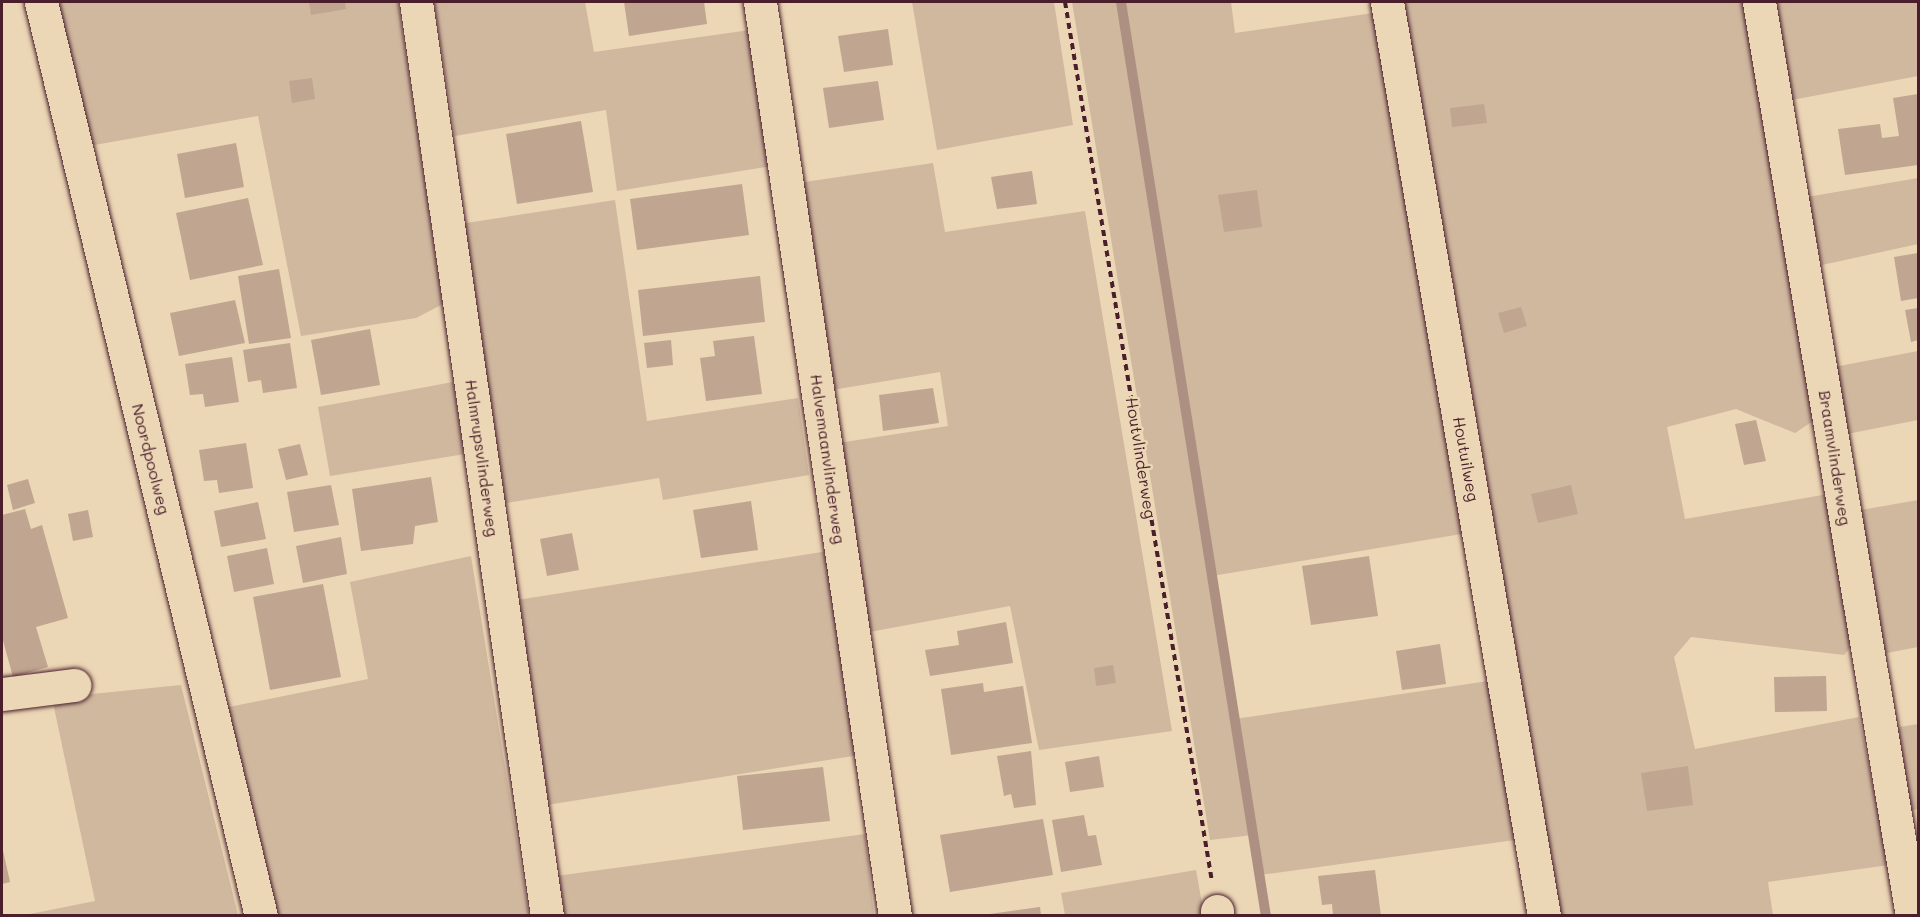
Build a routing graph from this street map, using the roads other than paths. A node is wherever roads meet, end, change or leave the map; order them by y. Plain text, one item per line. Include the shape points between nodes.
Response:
1 (41, 2) edge
2 (416, 2) edge
3 (760, 2) edge
4 (1388, 2) edge
5 (1759, 2) edge
6 (74, 685) dead end
7 (2, 694) edge
8 (261, 915) edge
9 (548, 915) edge
10 (895, 915) edge
11 (1544, 915) edge
12 (1912, 915) edge

1 - 8 street, Noordpoolweg
2 - 9 street, Halmrupsvlinderweg
3 - 10 street, Halvemaanvlinderweg
4 - 11 street, Houtuilweg
5 - 12 street, Braamvlinderweg
6 - 7 street

